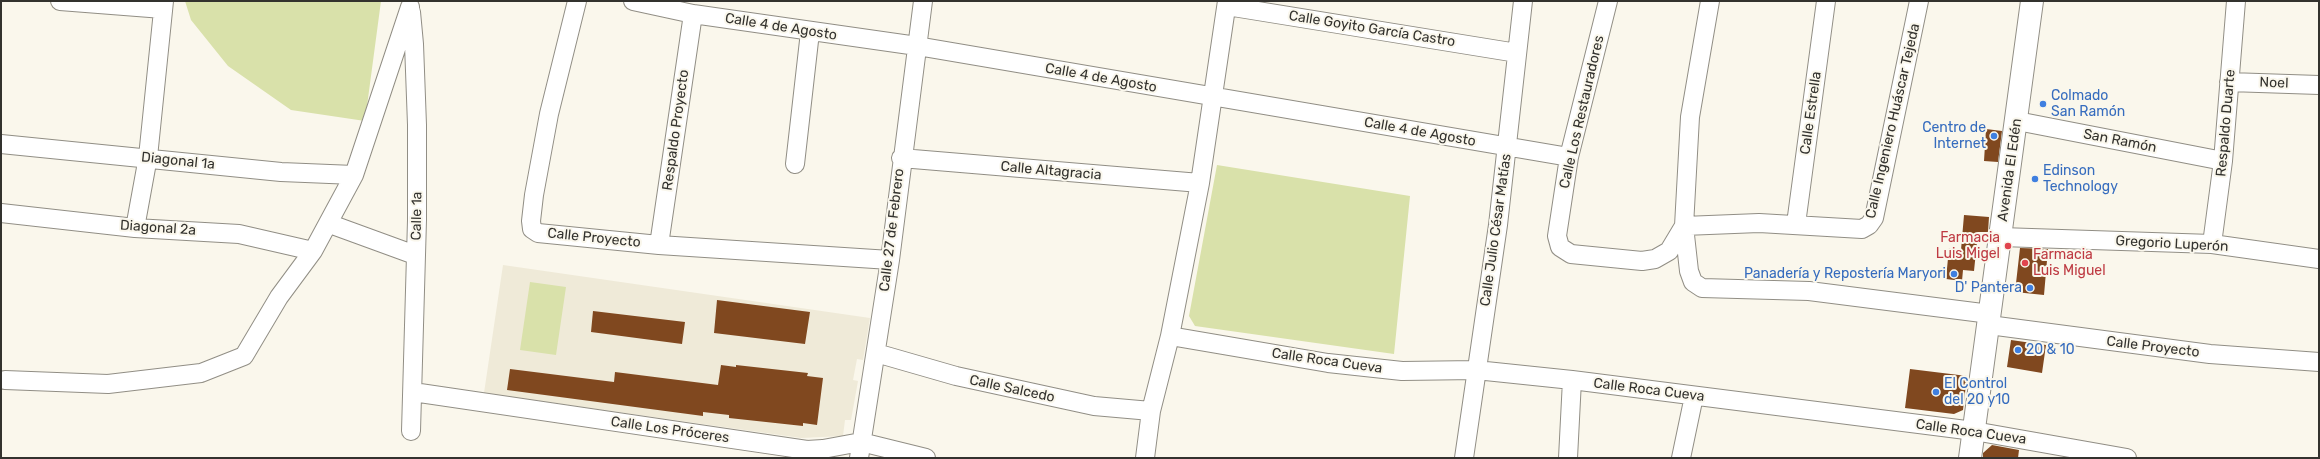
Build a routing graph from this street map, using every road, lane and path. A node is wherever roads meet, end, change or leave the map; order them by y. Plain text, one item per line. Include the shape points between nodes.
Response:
1 (60, 1) edge
2 (577, 1) edge
3 (633, 1) edge
4 (923, 1) edge
5 (1523, 1) edge
6 (1608, 1) edge
7 (1710, 1) edge
8 (1826, 1) edge
9 (1919, 1) edge
10 (2032, 1) edge
11 (2236, 1) edge
12 (1227, 3) edge
13 (411, 4) edge
14 (163, 5) edge
15 (693, 14) junction
16 (810, 32) junction
17 (917, 46) junction
18 (1517, 53) junction
19 (2230, 82) junction
20 (2319, 85) edge
21 (1213, 97) junction
22 (2017, 121) junction
23 (1, 144) edge
24 (1506, 147) junction
25 (148, 157) junction
26 (901, 158) junction
27 (1569, 158) junction
28 (2223, 161) junction
29 (795, 164) dead end
30 (354, 176) junction
31 (1200, 183) junction
32 (1, 213) edge
33 (330, 224) junction
34 (1796, 224) junction
35 (1684, 226) junction
36 (135, 228) junction
37 (2001, 238) junction
38 (2212, 244) junction
39 (659, 245) junction
40 (313, 251) junction
41 (416, 255) junction
42 (2319, 259) edge
43 (890, 260) junction
44 (1989, 320) junction
45 (1170, 336) junction
46 (876, 354) junction
47 (2319, 362) edge
48 (1476, 370) junction
49 (5, 380) dead end
50 (1572, 380) junction
51 (413, 392) junction
52 (1694, 396) junction
53 (1151, 411) junction
54 (411, 431) dead end
55 (1974, 431) junction
56 (860, 450) edge
57 (926, 458) edge
58 (1145, 458) edge
59 (1464, 458) edge
60 (1568, 458) edge
61 (1681, 458) edge
62 (1970, 458) edge
63 (2127, 458) edge

1 - 14 street
2 - 39 street, Calle Proyecto via 549,114 534,195 532,230 538,233
3 - 15 street, Calle 4 de Agosto
4 - 17 street, Calle 27 de Febrero
5 - 18 street, Calle Julio César Matías
6 - 27 street, Calle Los Restauradores
7 - 35 street via 1690,116
8 - 34 street, Calle Estrella
9 - 34 street, Calle Ingeniero Huáscar Tejeda via 1874,218 1862,229
10 - 22 street, Avenida El Edén
11 - 19 street, Respaldo Duarte
12 - 18 street, Calle Goyito García Castro
12 - 21 street
13 - 30 street
13 - 41 street, Calle 1a via 417,125
14 - 25 street
15 - 16 street, Calle 4 de Agosto
15 - 39 street, Respaldo Proyecto
16 - 17 street, Calle 4 de Agosto
16 - 29 street
17 - 21 street, Calle 4 de Agosto
17 - 26 street, Calle 27 de Febrero
18 - 24 street, Calle Julio César Matías
19 - 20 street, Noel
19 - 28 street, Respaldo Duarte
21 - 24 street, Calle 4 de Agosto
21 - 31 street
22 - 28 street, San Ramón
22 - 37 street, Avenida El Edén
23 - 25 street, Diagonal 1a
24 - 27 street, Calle 4 de Agosto
24 - 48 street, Calle Julio César Matías via 1498,225
25 - 30 street, Diagonal 1a via 281,172
25 - 36 street
26 - 31 street, Calle Altagracia
26 - 43 street, Calle 27 de Febrero
27 - 35 street, Calle Los Restauradores via 1557,236 1560,248 1572,254 1642,261 1655,259 1669,251
28 - 38 street, Respaldo Duarte
30 - 33 street
31 - 45 street
32 - 36 street, Diagonal 2a
33 - 40 street
33 - 41 street
34 - 35 street, Calle Ingeniero Huáscar Tejeda
35 - 44 street, Calle Proyecto via 1689,271 1693,282 1702,288 1809,291
36 - 40 street, Diagonal 2a via 239,234
37 - 38 street, Gregorio Luperón
37 - 44 street, Avenida El Edén
38 - 42 street, Gregorio Luperón
39 - 43 street, Calle Proyecto
40 - 49 street via 279,298 244,356 201,373 108,384
41 - 51 street, Calle 1a
43 - 46 street, Calle 27 de Febrero
44 - 47 street, Calle Proyecto via 2210,354
44 - 55 street, Avenida El Edén
45 - 48 street, Calle Roca Cueva via 1328,363 1402,371
45 - 53 street
46 - 53 street, Calle Salcedo via 956,376 1094,406
46 - 56 street, Calle 27 de Febrero
48 - 50 street, Calle Roca Cueva
48 - 59 street, Calle Julio César Matías
50 - 52 street, Calle Roca Cueva
50 - 60 street
51 - 54 street, Calle 1a
51 - 56 street, Calle Los Próceres via 807,450
52 - 55 street, Calle Roca Cueva
52 - 61 street
53 - 58 street
55 - 62 street, Avenida El Edén
55 - 63 street, Calle Roca Cueva
56 - 57 street, Calle Los Próceres

